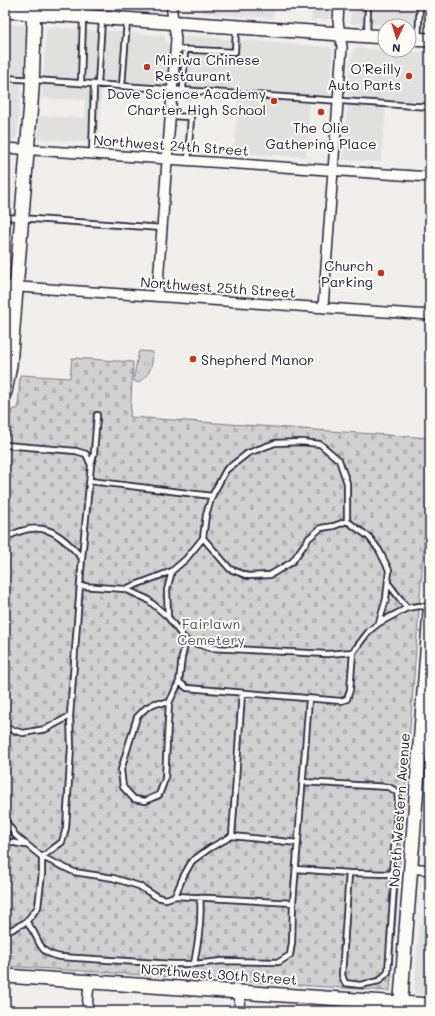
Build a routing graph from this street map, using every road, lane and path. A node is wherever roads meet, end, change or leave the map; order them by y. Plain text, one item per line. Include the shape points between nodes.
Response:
1 (171, 5) edge
2 (339, 5) edge
3 (368, 5) edge
4 (420, 5) edge
5 (31, 9) edge
6 (5, 11) edge
7 (83, 16) junction
8 (102, 18) junction
9 (127, 19) junction
10 (173, 22) junction
11 (237, 27) junction
12 (340, 34) junction
13 (367, 36) junction
14 (377, 37) edge
15 (419, 39) edge
16 (175, 49) junction
17 (185, 49) junction
18 (5, 78) edge
19 (32, 80) junction
20 (81, 83) junction
21 (96, 84) junction
22 (122, 86) junction
23 (172, 89) junction
24 (182, 90) junction
25 (338, 102) junction
26 (430, 107) edge
27 (170, 116) junction
28 (5, 148) edge
29 (27, 150) junction
30 (92, 154) junction
31 (167, 159) junction
32 (188, 160) junction
33 (333, 170) junction
34 (430, 177) edge
35 (5, 217) edge
36 (22, 218) junction
37 (162, 228) junction
38 (11, 286) edge
39 (157, 296) junction
40 (323, 308) junction
41 (430, 315) edge
42 (5, 393) edge
43 (97, 415) dead end
44 (5, 434) edge
45 (5, 445) edge
46 (91, 464) junction
47 (90, 481) junction
48 (212, 496) junction
49 (347, 521) junction
50 (5, 538) edge
51 (203, 538) junction
52 (82, 558) junction
53 (172, 571) junction
54 (388, 583) junction
55 (81, 586) junction
56 (125, 589) junction
57 (430, 607) edge
58 (407, 608) junction
59 (430, 612) edge
60 (168, 617) junction
61 (379, 623) junction
62 (186, 641) junction
63 (353, 652) junction
64 (180, 682) junction
65 (242, 693) junction
66 (309, 699) junction
67 (169, 703) junction
68 (70, 716) junction
69 (5, 728) edge
70 (426, 732) edge
71 (302, 782) junction
72 (5, 820) edge
73 (232, 836) junction
74 (5, 841) edge
75 (298, 843) junction
76 (26, 845) junction
77 (42, 857) junction
78 (411, 868) junction
79 (296, 869) junction
80 (430, 870) edge
81 (349, 873) junction
82 (392, 874) junction
83 (175, 896) junction
84 (200, 897) junction
85 (293, 903) junction
86 (26, 922) junction
87 (5, 929) edge
88 (194, 964) junction
89 (5, 976) edge
90 (89, 982) junction
91 (240, 992) junction
92 (430, 1005) edge
93 (401, 1007) edge
94 (87, 1011) edge
95 (239, 1011) edge

1 - 10 street
2 - 12 street
3 - 13 lane
4 - 15 lane
5 - 6 street
5 - 7 street
5 - 19 street via 34,26
7 - 8 street
7 - 20 lane
8 - 9 street
8 - 21 lane
9 - 10 street
9 - 22 lane
10 - 11 street
10 - 16 street
11 - 12 street
11 - 17 lane via 235,52
12 - 13 street
12 - 25 street via 342,47
13 - 14 street
16 - 17 lane
16 - 23 street
17 - 24 lane
18 - 19 lane
19 - 20 lane
19 - 29 street
20 - 21 lane
21 - 22 lane
21 - 30 lane
22 - 23 lane
23 - 24 lane
23 - 27 street
24 - 25 lane
25 - 26 lane
25 - 33 street
27 - 31 street
27 - 32 lane via 191,117
28 - 29 street, Northwest 24th Street
29 - 30 street, Northwest 24th Street
29 - 36 street
30 - 31 street, Northwest 24th Street
31 - 32 street, Northwest 24th Street
31 - 37 street
32 - 33 street, Northwest 24th Street
33 - 34 street, Northwest 24th Street
33 - 40 street
35 - 36 lane
36 - 37 lane
36 - 38 street
37 - 39 street
38 - 39 street, Northwest 25th Street
38 - 42 street via 10,365
39 - 40 street, Northwest 25th Street
40 - 41 street, Northwest 25th Street
42 - 44 lane
43 - 46 lane
45 - 46 lane via 76,451 86,454
46 - 47 lane
47 - 48 lane
47 - 52 lane
48 - 49 lane via 226,470 248,453 275,443 320,444 339,460 347,483
48 - 51 lane
49 - 51 lane via 321,528 309,538 292,562 270,575 248,576 230,569
49 - 54 lane via 369,537 379,550 390,570
50 - 52 lane via 18,531 50,530 68,542
51 - 53 lane
52 - 55 lane
53 - 56 lane
53 - 60 lane via 167,590
54 - 58 lane
54 - 61 lane
55 - 56 lane
55 - 68 lane
56 - 60 lane via 147,599
57 - 58 lane
58 - 61 lane
59 - 70 street, North Western Avenue
60 - 62 lane
61 - 63 lane
62 - 63 lane via 211,648 326,654
62 - 64 lane
63 - 66 lane via 347,699
64 - 65 lane via 187,688
64 - 67 lane
65 - 66 lane
65 - 73 lane
66 - 71 lane
67 - 67 lane via 155,703 137,717 121,770 123,788 134,799 145,801 159,795 165,779
68 - 69 lane via 46,729 23,733
68 - 77 lane via 71,747 66,828 62,842
70 - 78 street, North Western Avenue
71 - 75 lane
71 - 82 lane via 389,787 397,792
72 - 76 lane
73 - 75 lane
73 - 83 lane via 192,861
74 - 76 lane
75 - 79 lane
76 - 77 lane
77 - 83 lane via 74,872 113,878 139,886 157,897 166,899
77 - 86 lane via 38,907
78 - 80 street
78 - 93 street, North Western Avenue
79 - 81 lane
79 - 85 lane
81 - 82 lane
81 - 82 lane via 342,975 345,983 360,985 379,981 388,972 394,885
83 - 84 lane
84 - 85 lane
84 - 88 lane via 199,932
85 - 88 lane via 290,955 279,962 222,961
86 - 87 lane via 11,930
86 - 88 lane via 43,950 52,955
89 - 90 street, Northwest 30th Street
90 - 91 street, Northwest 30th Street
90 - 94 street
91 - 93 street, Northwest 30th Street
91 - 95 street
92 - 93 street, Northwest 30th Street

